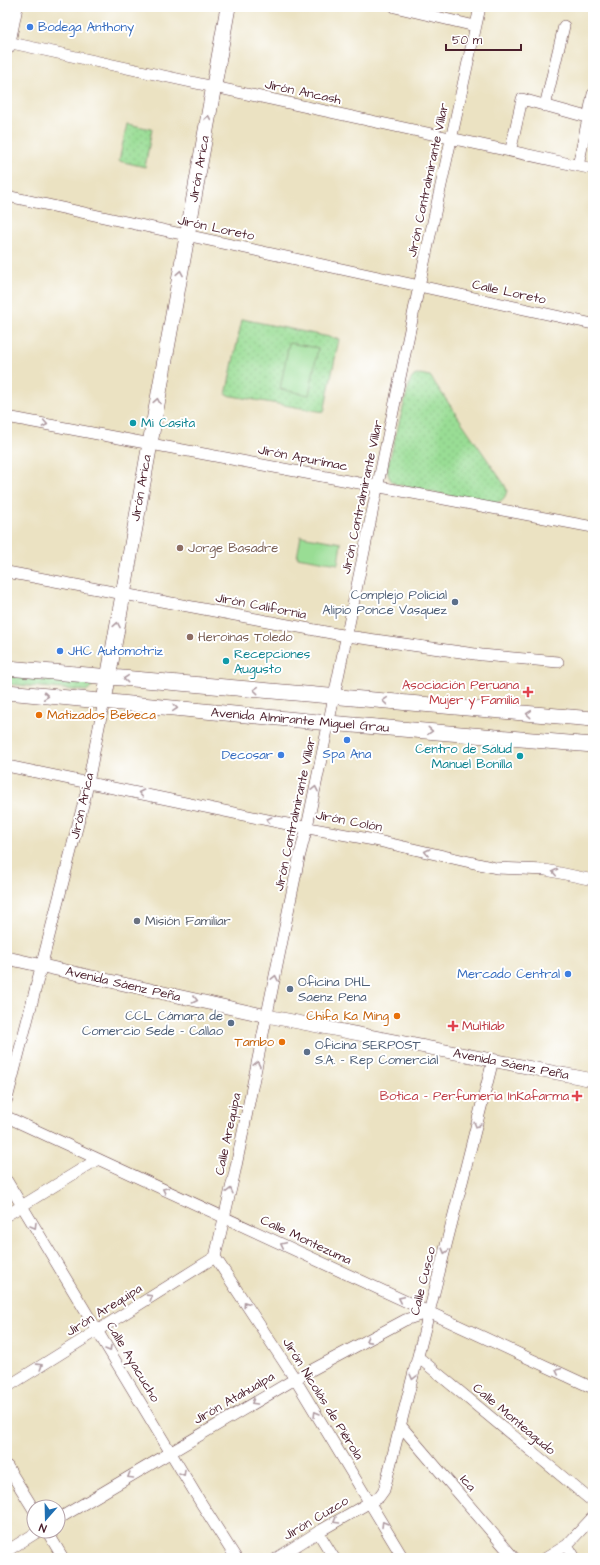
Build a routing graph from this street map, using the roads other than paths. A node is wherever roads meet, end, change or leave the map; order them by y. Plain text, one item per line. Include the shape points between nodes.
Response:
1 (15, 7) edge
2 (228, 7) edge
3 (395, 7) edge
4 (480, 7) edge
5 (475, 26) junction
6 (564, 26) dead end
7 (7, 43) edge
8 (214, 87) junction
9 (593, 94) edge
10 (546, 106) junction
11 (587, 117) junction
12 (452, 138) junction
13 (512, 144) dead end
14 (578, 166) junction
15 (593, 169) edge
16 (7, 196) edge
17 (187, 236) junction
18 (419, 286) junction
19 (593, 324) edge
20 (7, 417) edge
21 (150, 444) junction
22 (378, 486) junction
23 (593, 527) edge
24 (7, 572) edge
25 (122, 594) junction
26 (347, 636) junction
27 (558, 662) dead end
28 (7, 668) edge
29 (107, 678) junction
30 (7, 692) edge
31 (334, 697) junction
32 (104, 702) junction
33 (590, 719) edge
34 (329, 723) junction
35 (587, 744) edge
36 (7, 766) edge
37 (88, 782) junction
38 (307, 827) junction
39 (593, 880) edge
40 (7, 958) edge
41 (42, 966) junction
42 (267, 1016) junction
43 (493, 1060) junction
44 (593, 1080) edge
45 (7, 1099) edge
46 (7, 1117) edge
47 (98, 1159) junction
48 (7, 1181) edge
49 (22, 1206) junction
50 (7, 1215) edge
51 (224, 1217) junction
52 (215, 1257) junction
53 (429, 1312) junction
54 (98, 1330) junction
55 (418, 1357) junction
56 (294, 1379) junction
57 (7, 1387) edge
58 (593, 1388) edge
59 (401, 1426) junction
60 (170, 1452) junction
61 (7, 1466) edge
62 (27, 1499) edge
63 (370, 1502) junction
64 (593, 1502) edge
65 (66, 1514) edge
66 (593, 1517) edge
67 (318, 1532) junction
68 (26, 1539) edge
69 (52, 1539) edge
70 (567, 1544) junction
71 (7, 1551) edge
72 (63, 1558) edge
73 (236, 1558) edge
74 (277, 1558) edge
75 (334, 1558) edge
76 (403, 1558) edge
77 (514, 1558) edge
78 (546, 1558) edge
79 (575, 1558) edge

1 - 7 main road
2 - 8 main road, Jirón Arica
3 - 5 street
4 - 5 street, Jirón Contralmirante Villar
5 - 12 street, Jirón Contralmirante Villar
6 - 10 street
7 - 8 street, Jirón Ancash
8 - 12 street, Jirón Ancash
17 -> 8 main road, Jirón Arica
9 - 11 street
10 - 11 street
10 - 13 street via 522,99
11 - 14 street
12 - 14 street, Jirón Ancash
12 - 18 street, Jirón Contralmirante Villar
14 - 15 street, Jirón Ancash
16 - 17 street, Jirón Loreto
17 - 18 street, Jirón Loreto
21 -> 17 main road, Jirón Arica
18 - 19 street, Calle Loreto
18 - 22 street, Jirón Contralmirante Villar
20 -> 21 street, Jirón Apurímac
21 - 22 street, Jirón Apurímac
21 - 25 main road, Jirón Arica
22 - 23 street, Jirón Apurímac
22 - 26 street, Jirón Contralmirante Villar
24 - 25 street, Jirón California
25 - 26 street, Jirón California
29 -> 25 main road, Jirón Arica
26 - 27 street, Jirón California via 482,655
26 - 31 street, Jirón Contralmirante Villar
28 - 29 main road, Avenida Almirante Miguel Grau
31 -> 29 main road, Avenida Almirante Miguel Grau
29 - 32 main road, Jirón Arica
30 -> 32 main road, Avenida Almirante Miguel Grau
33 -> 31 main road, Avenida Almirante Miguel Grau
31 - 34 street, Jirón Contralmirante Villar
32 -> 34 main road, Avenida Almirante Miguel Grau
32 - 37 street, Jirón Arica
33 - 35 main road
34 -> 35 main road, Avenida Almirante Miguel Grau
38 -> 34 street, Jirón Contralmirante Villar
36 - 37 street, Jirón Colón
38 -> 37 street, Jirón Colón
37 - 41 street, Jirón Arica
39 -> 38 street, Jirón Colón via 546,870 496,868
42 -> 38 street, Jirón Contralmirante Villar
40 - 41 street, Avenida Sáenz Peña
41 -> 42 street, Avenida Sáenz Peña
41 - 45 street, Jirón Arica
42 - 43 street, Avenida Sáenz Peña
51 -> 42 street, Calle Arequipa
43 - 44 street, Avenida Sáenz Peña
43 -> 53 street, Calle Cusco
46 - 47 street, Calle Montezuma
47 - 49 street
51 -> 47 street, Calle Montezuma
48 - 49 street, Calle Ayacucho
49 - 50 street
49 -> 54 street, Calle Ayacucho
51 - 52 street, Calle Arequipa
53 -> 51 street, Calle Montezuma
54 -> 52 street, Jirón Arequipa
56 -> 52 street, Jirón Nicolás de Piérola
53 - 55 street, Calle Cusco
53 -> 56 street, Jirón Atahualpa via 405,1320
58 -> 53 street, Calle Montezuma
57 -> 54 street, Jirón Arequipa
54 -> 60 street, Calle Ayacucho
55 -> 59 street, Calle Cusco
55 - 64 street, Calle Monteagudo
56 -> 60 street, Jirón Atahualpa
63 -> 56 street, Jirón Nicolás de Piérola
59 - 63 street, Calle Cusco via 384,1490 379,1497
59 - 77 street, Ica
60 -> 65 street, Jirón Atahualpa
60 -> 73 street, Calle Ayacucho
61 - 62 street
63 -> 67 street, Jirón Cuzco
76 -> 63 street, Jirón Nicolás de Piérola
66 - 70 street
67 - 74 street, Jirón Cuzco
67 - 75 street
68 - 71 street
69 - 72 street
70 - 78 street
70 - 79 street

